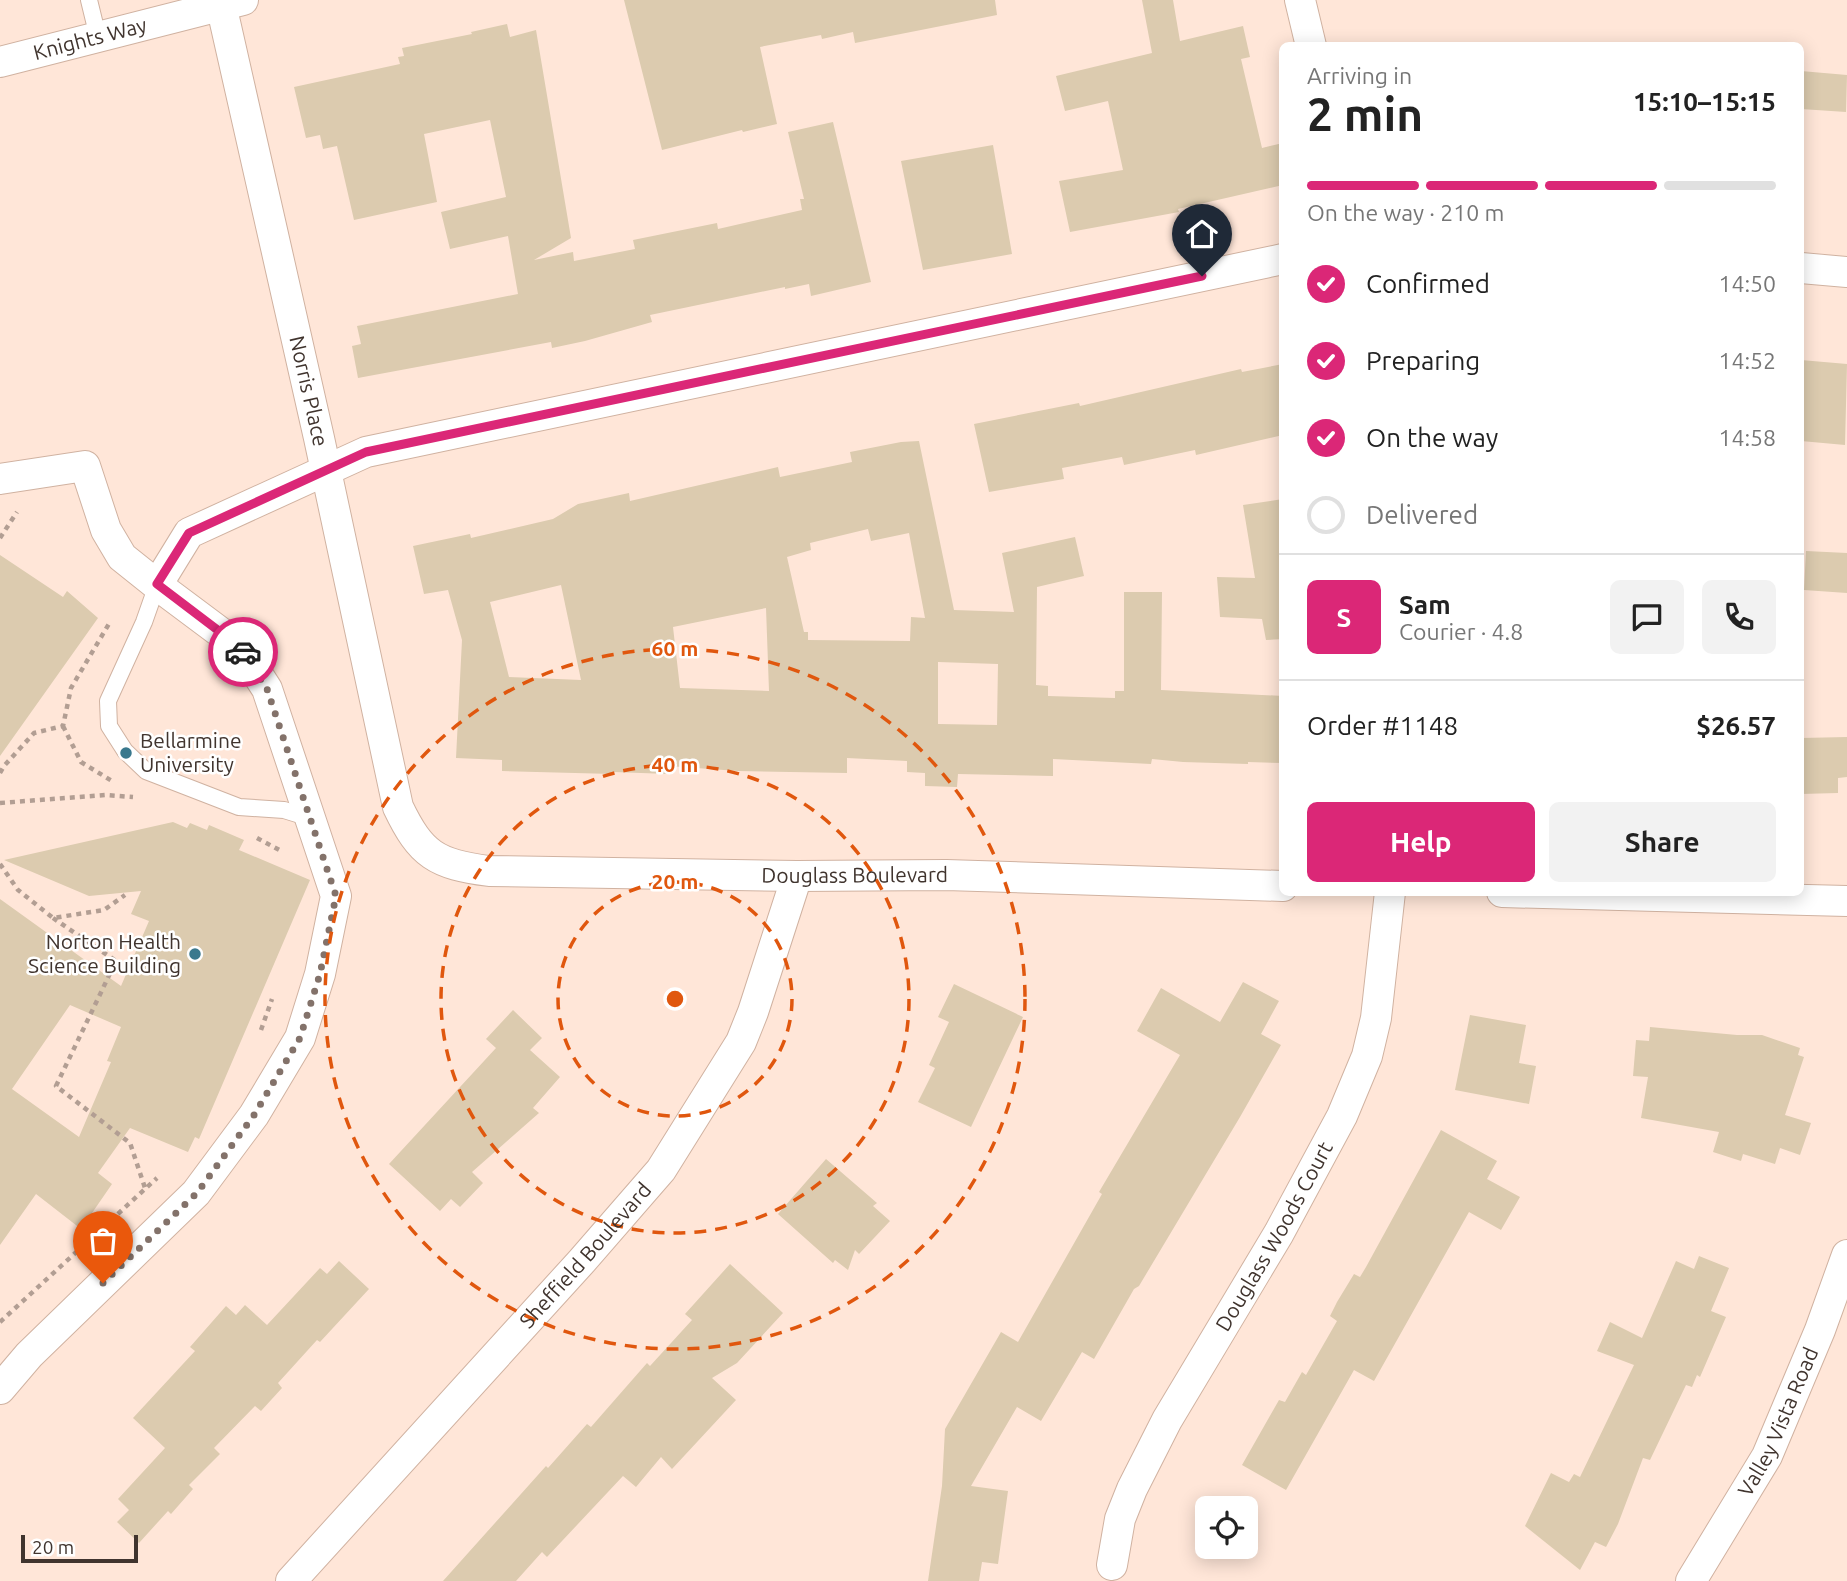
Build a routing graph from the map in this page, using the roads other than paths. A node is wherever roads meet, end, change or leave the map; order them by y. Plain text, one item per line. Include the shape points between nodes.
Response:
1 (89, 0) edge
2 (1300, 0) edge
3 (228, 2) edge
4 (98, 37) junction
5 (1310, 42) edge
6 (0, 62) edge
7 (1279, 260) edge
8 (1804, 268) edge
9 (1847, 272) edge
10 (326, 470) junction
11 (0, 480) edge
12 (157, 584) junction
13 (312, 818) junction
14 (431, 854) joint
15 (797, 876) junction
16 (1279, 886) edge
17 (1390, 896) edge
18 (1655, 896) edge
19 (1847, 901) edge
20 (1847, 1255) edge
21 (0, 1389) edge
22 (1112, 1565) dead end
23 (291, 1581) edge
24 (1691, 1581) edge

1 - 4 lane
2 - 5 street
3 - 4 street, Knights Way
3 - 10 street, Norris Place
4 - 6 street, Knights Way
7 - 10 street via 366,452
8 - 9 street
10 - 12 street via 189,533
10 - 14 street, Norris Place via 398,807 411,834
11 - 12 street via 85,466 106,530 122,557
12 - 13 street via 240,647 267,689
12 - 13 lane via 108,701 109,726 125,751 146,771 239,807 285,810
13 - 21 street via 336,896 320,974 300,1038 254,1115 197,1193 29,1355
14 - 15 street, Douglass Boulevard via 456,867 489,871
15 - 16 street, Douglass Boulevard via 946,875
15 - 23 street, Sheffield Boulevard via 741,1042 661,1170
17 - 22 street, Douglass Woods Court via 1376,1018 1367,1056 1342,1115 1279,1233 1167,1420 1132,1489 1120,1519
18 - 19 street
20 - 24 street, Valley Vista Road via 1767,1456

